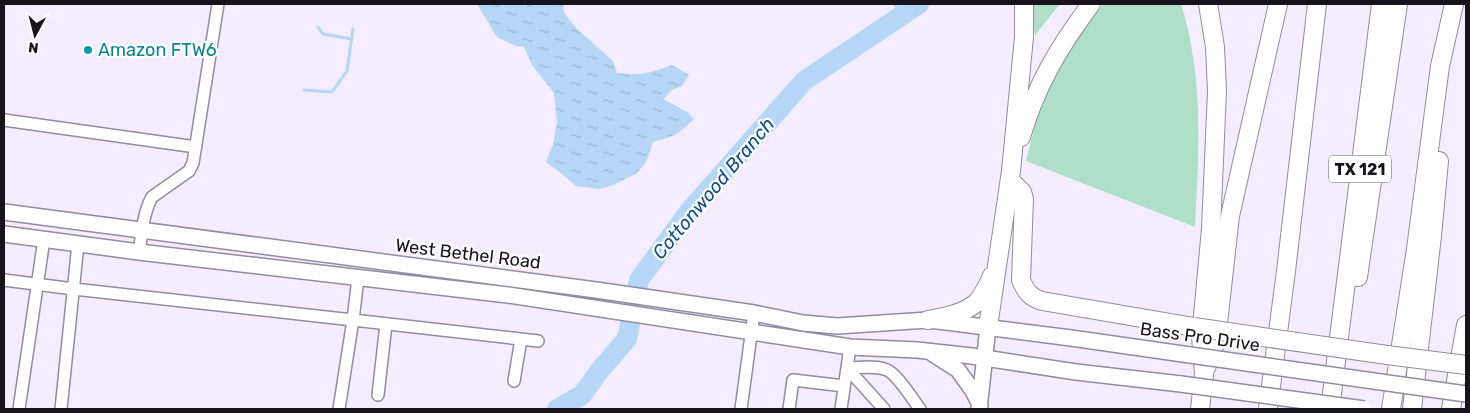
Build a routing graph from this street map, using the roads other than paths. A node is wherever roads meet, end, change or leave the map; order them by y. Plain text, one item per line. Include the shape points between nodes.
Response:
1 (218, 4) edge
2 (1024, 4) edge
3 (1091, 4) edge
4 (1208, 4) edge
5 (1278, 4) edge
6 (1317, 4) edge
7 (1381, 4) edge
8 (1398, 4) edge
9 (1454, 4) edge
10 (4, 120) edge
11 (196, 147) junction
12 (1010, 175) junction
13 (4, 212) edge
14 (142, 230) junction
15 (4, 234) edge
16 (1425, 235) junction
17 (44, 239) junction
18 (78, 244) junction
19 (139, 252) junction
20 (361, 259) junction
21 (996, 269) junction
22 (358, 278) junction
23 (4, 280) edge
24 (38, 284) junction
25 (74, 289) junction
26 (754, 313) junction
27 (352, 320) junction
28 (928, 320) junction
29 (386, 324) junction
30 (1466, 325) edge
31 (988, 327) junction
32 (752, 332) junction
33 (1339, 335) junction
34 (521, 339) junction
35 (538, 341) dead end
36 (850, 347) junction
37 (930, 352) junction
38 (986, 358) junction
39 (1466, 365) edge
40 (847, 368) junction
41 (1204, 374) junction
42 (514, 381) dead end
43 (844, 386) junction
44 (1466, 394) edge
45 (378, 395) dead end
46 (979, 407) edge
47 (19, 409) edge
48 (61, 409) edge
49 (339, 409) edge
50 (742, 409) edge
51 (789, 409) edge
52 (841, 409) edge
53 (884, 409) edge
54 (920, 409) edge
55 (1200, 409) edge
56 (1268, 409) edge
57 (1330, 409) edge
58 (1364, 409) edge
59 (1391, 409) edge
60 (1412, 409) edge
61 (1451, 409) edge

1 - 11 street
2 - 12 highway via 1024,37
3 - 12 highway via 1048,68 1034,98
4 - 41 highway via 1215,47 1217,91 1211,229 1201,337
5 - 41 highway via 1230,216 1216,341
6 - 56 highway
7 - 33 highway, TX 121
8 - 33 highway via 1358,282
9 - 16 highway
10 - 11 street
11 - 14 street via 189,171 152,197
12 - 21 highway
12 - 39 highway, bridge via 1024,199 1021,280 1032,298 1194,327
13 - 14 main road, West Bethel Road
14 - 19 street
14 - 20 main road, West Bethel Road
15 - 17 main road, West Bethel Road
16 - 59 highway
16 - 60 highway
17 - 18 main road, West Bethel Road
17 - 24 street
18 - 19 main road, West Bethel Road
18 - 25 street
19 - 22 main road, West Bethel Road
20 - 22 main road
20 - 26 main road, West Bethel Road
21 - 28 highway via 974,304
21 - 31 highway
22 - 27 street
22 - 32 main road, West Bethel Road via 508,295
23 - 24 street
24 - 25 street
24 - 47 street
25 - 27 street
25 - 48 street
26 - 28 main road, West Bethel Road via 837,326
26 - 32 street
27 - 29 street
27 - 49 street
28 - 31 main road, Bass Pro Drive
29 - 34 street
29 - 45 street
30 - 61 highway
31 - 38 main road
31 - 44 main road, Bass Pro Drive, bridge
32 - 36 main road, West Bethel Road
32 - 50 street
33 - 57 highway, TX 121
34 - 35 street
34 - 42 street
36 - 37 main road
36 - 40 street
37 - 38 main road
37 - 46 main road via 958,370 973,391
38 - 46 main road
38 - 58 main road, bridge
40 - 43 street
40 - 53 street
40 - 54 street via 888,370
41 - 55 highway
43 - 51 street via 793,380
43 - 52 street

